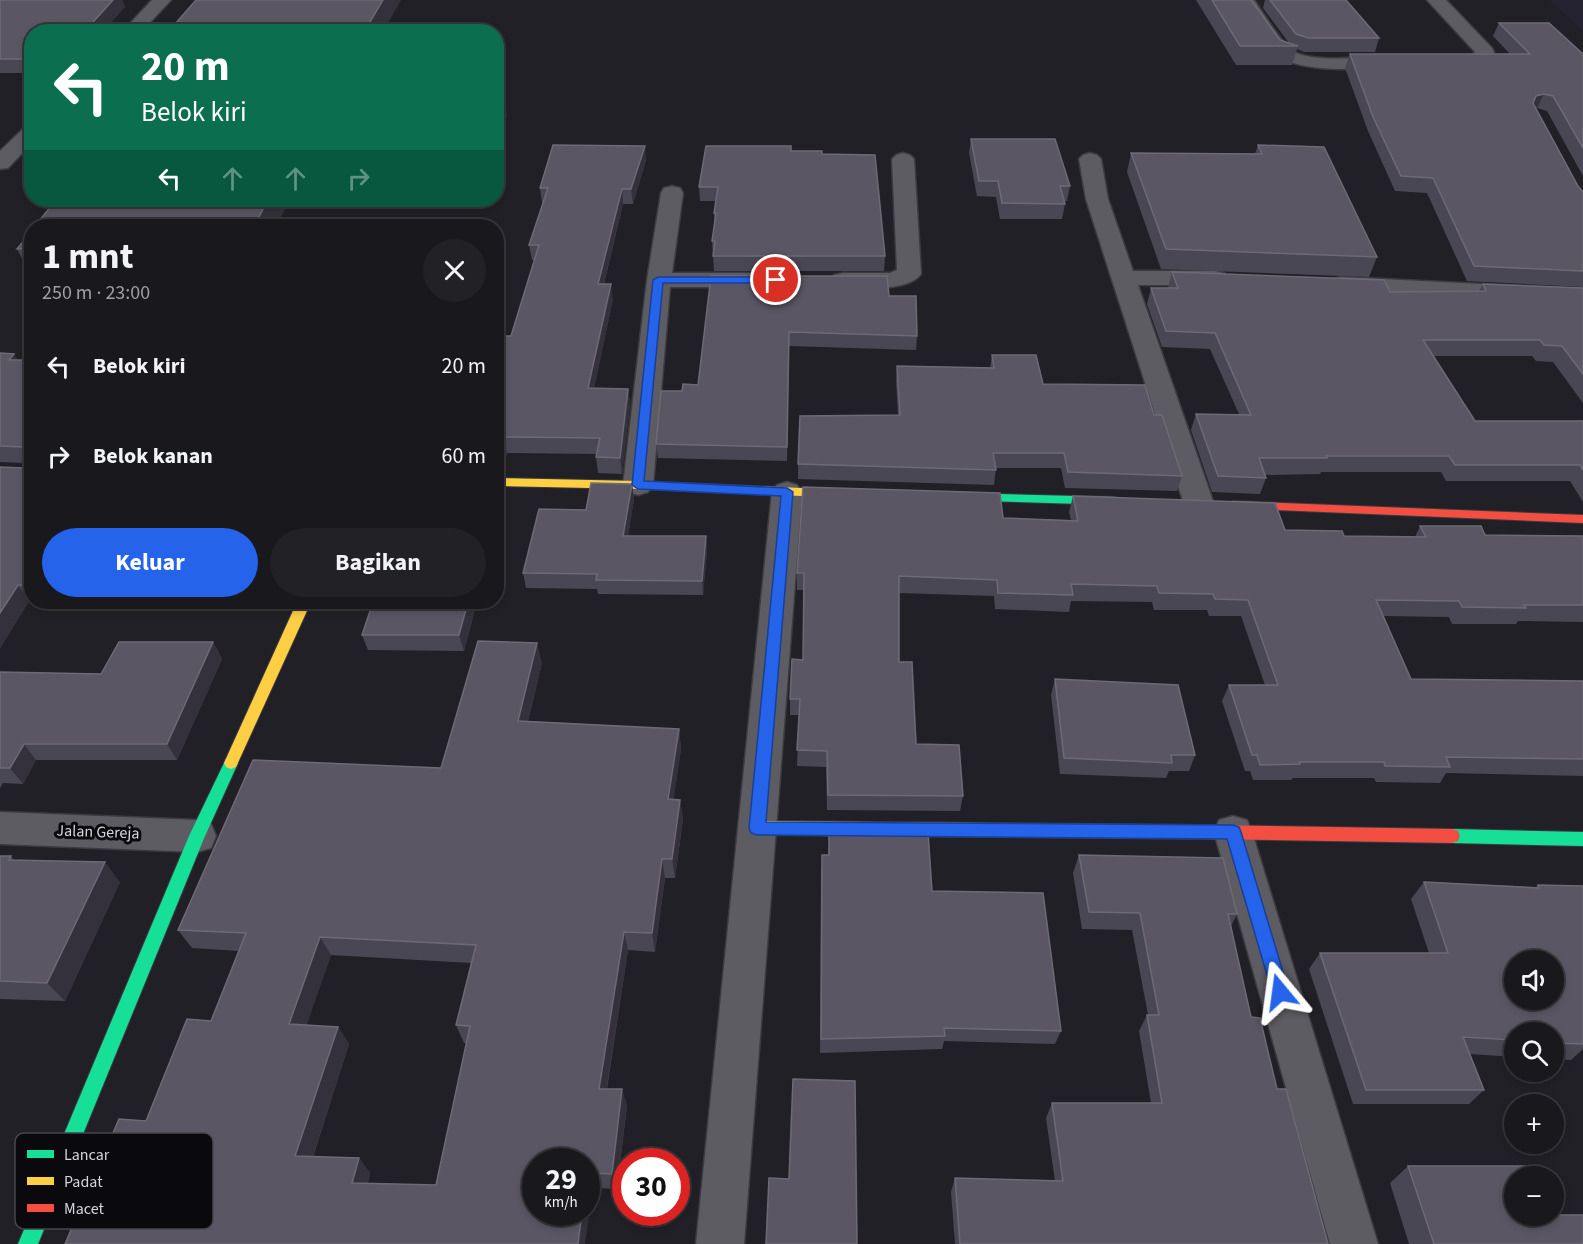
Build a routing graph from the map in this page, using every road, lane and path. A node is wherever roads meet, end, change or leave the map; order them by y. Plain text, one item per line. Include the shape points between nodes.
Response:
1 (162, 0) edge
2 (1245, 0) edge
3 (1436, 0) edge
4 (139, 24) edge
5 (1405, 62) edge
6 (1428, 62) edge
7 (24, 139) edge
8 (903, 159) dead end
9 (1090, 159) dead end
10 (0, 163) edge
11 (672, 193) dead end
12 (1124, 278) junction
13 (1239, 279) edge
14 (658, 280) junction
15 (776, 280) edge
16 (823, 280) edge
17 (1317, 283) edge
18 (1583, 296) edge
19 (504, 482) edge
20 (638, 485) junction
21 (787, 492) junction
22 (858, 494) edge
23 (940, 496) edge
24 (1129, 502) edge
25 (1205, 504) joint
26 (1583, 519) edge
27 (301, 609) edge
28 (0, 828) edge
29 (757, 828) junction
30 (1233, 832) junction
31 (197, 836) junction
32 (1583, 839) edge
33 (74, 1133) edge
34 (34, 1229) edge
35 (28, 1244) edge
36 (720, 1244) edge
37 (1354, 1244) edge

1 - 4 street
2 - 5 street via 1290,57
3 - 6 street via 1485,52 1479,60
7 - 10 street
8 - 16 street via 909,274 893,280
9 - 12 street via 1097,199
11 - 14 street
12 - 13 street
12 - 25 street
14 - 15 street
14 - 20 street
17 - 18 street
19 - 20 street
20 - 21 street
21 - 22 street
21 - 29 street
23 - 24 street
25 - 26 street
27 - 31 street
28 - 31 street, Jalan Gereja
29 - 30 street
29 - 36 street
30 - 32 street
30 - 37 street
31 - 33 street
34 - 35 street

